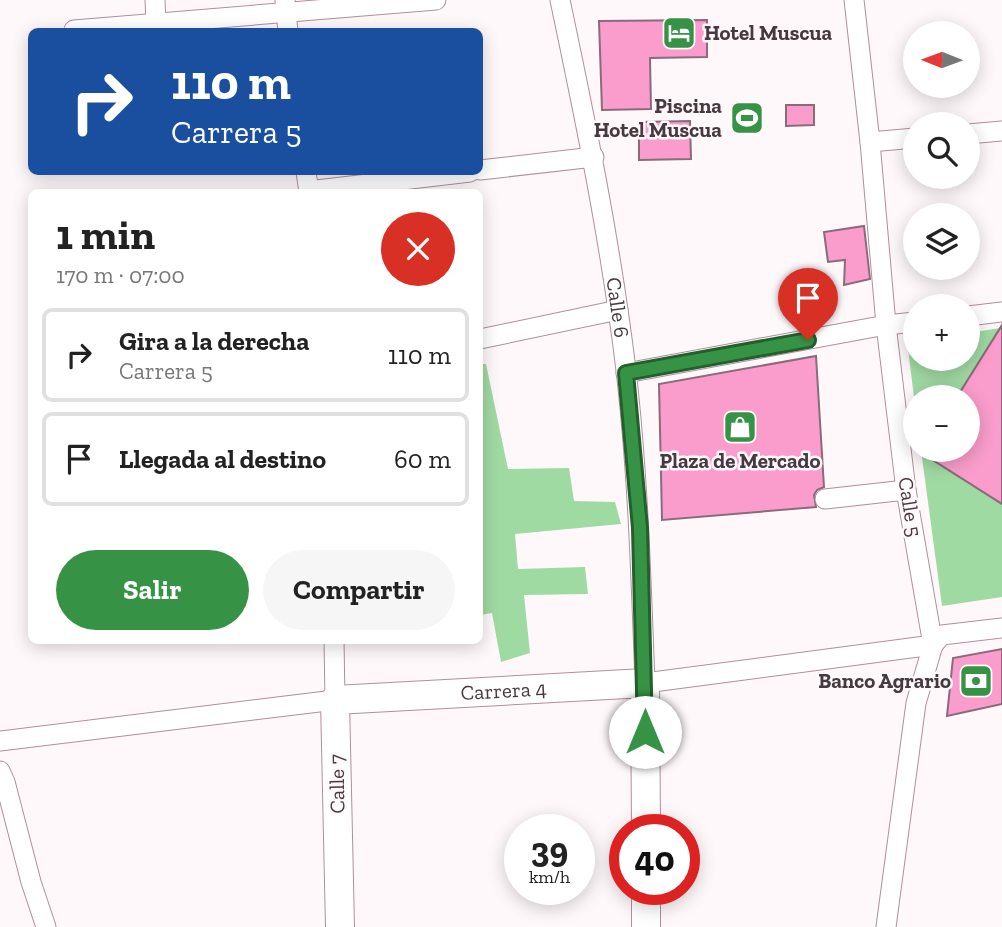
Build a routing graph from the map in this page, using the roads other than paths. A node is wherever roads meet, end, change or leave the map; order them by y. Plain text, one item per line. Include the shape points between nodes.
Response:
1 (155, 0) edge
2 (436, 0) edge
3 (560, 0) edge
4 (854, 0) edge
5 (285, 6) edge
6 (156, 23) junction
7 (97, 28) edge
8 (288, 28) edge
9 (1002, 131) edge
10 (980, 133) edge
11 (903, 139) edge
12 (870, 142) junction
13 (594, 157) junction
14 (483, 170) edge
15 (433, 175) edge
16 (308, 185) edge
17 (618, 310) junction
18 (1002, 312) edge
19 (980, 315) edge
20 (903, 323) edge
21 (886, 325) junction
22 (483, 339) edge
23 (626, 373) junction
24 (906, 490) junction
25 (825, 499) dead end
26 (1002, 628) edge
27 (334, 644) edge
28 (933, 645) junction
29 (645, 682) junction
30 (335, 700) junction
31 (0, 741) edge
32 (0, 771) edge
33 (646, 814) edge
34 (646, 905) edge
35 (46, 927) edge
36 (340, 927) edge
37 (646, 927) edge
38 (886, 927) edge

1 - 6 street
2 - 5 street
3 - 13 street, Calle 6
4 - 12 street, Calle 5
5 - 6 street
5 - 8 street
6 - 7 street
9 - 10 street
11 - 12 street
12 - 21 street, Calle 5
13 - 14 street
13 - 17 street, Calle 6
15 - 16 street
17 - 22 street
17 - 23 street, Calle 6
18 - 19 street
20 - 21 street
21 - 23 street
21 - 24 street, Calle 5
23 - 29 street, Calle 6 via 640,528
24 - 25 street
24 - 28 street, Calle 5
26 - 28 street, Carrera 4 via 943,635
27 - 30 street, Calle 7
28 - 29 street, Carrera 4
28 - 38 street, Calle 5 via 916,703
29 - 30 street, Carrera 4
29 - 33 street, Calle 6
30 - 31 street, Carrera 4
30 - 36 street, Calle 7
32 - 35 street
34 - 37 street

